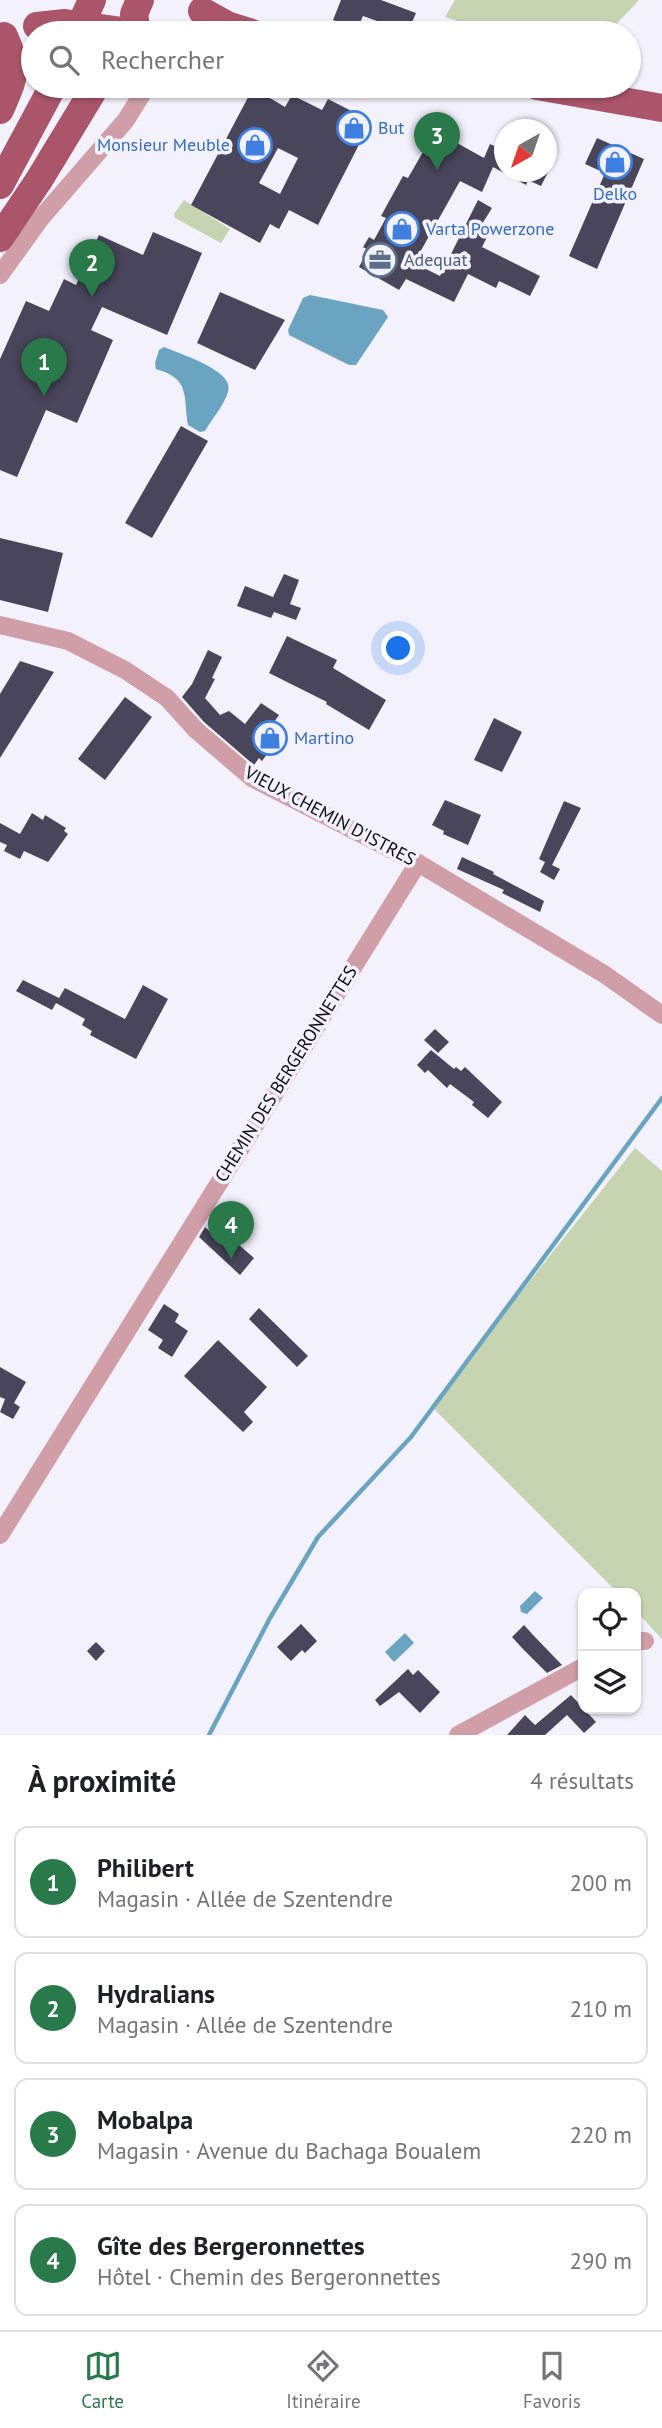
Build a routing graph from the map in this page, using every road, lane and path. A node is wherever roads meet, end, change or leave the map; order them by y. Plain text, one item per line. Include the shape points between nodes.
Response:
1 (92, 0) edge
2 (122, 0) edge
3 (132, 0) edge
4 (140, 0) edge
5 (199, 9) edge
6 (42, 13) edge
7 (60, 21) edge
8 (82, 21) edge
9 (135, 21) edge
10 (220, 21) edge
11 (2, 36) edge
12 (21, 36) edge
13 (46, 98) edge
14 (88, 98) edge
15 (140, 98) edge
16 (605, 98) edge
17 (662, 108) edge
18 (0, 110) edge
19 (0, 185) edge
20 (0, 238) edge
21 (0, 275) edge
22 (0, 625) edge
23 (418, 863) junction
24 (662, 1015) edge
25 (0, 1535) edge
26 (578, 1670) edge
27 (458, 1735) edge

1 - 8 main road
2 - 3 main road
4 - 9 main road
5 - 10 main road
6 - 7 main road
11 - 12 main road
11 - 18 main road via 15,62
13 - 19 main road
14 - 20 main road
15 - 21 street
16 - 17 main road
22 - 23 street, VIEUX CHEMIN D'ISTRES via 68,641 125,670 167,698 252,778
23 - 24 street, VIEUX CHEMIN D'ISTRES via 604,974
23 - 25 street, CHEMIN DES BERGERONNETTES
26 - 27 street

